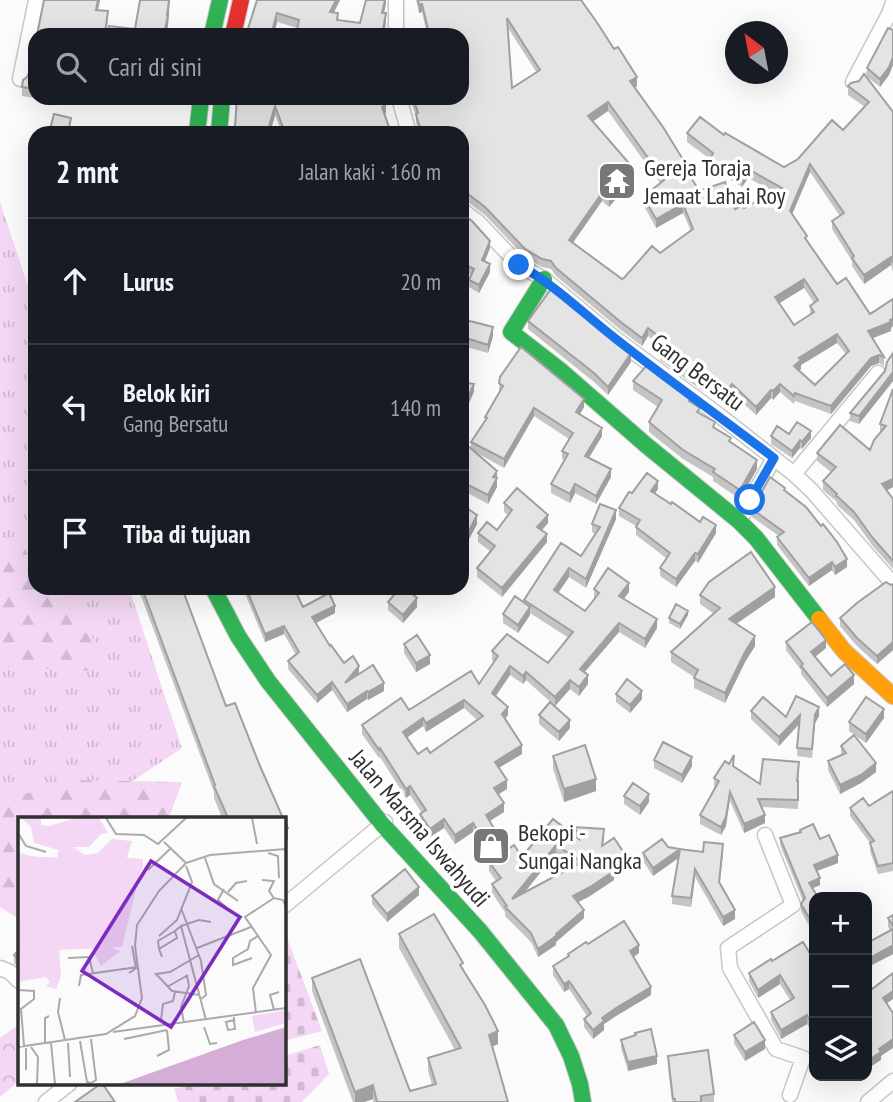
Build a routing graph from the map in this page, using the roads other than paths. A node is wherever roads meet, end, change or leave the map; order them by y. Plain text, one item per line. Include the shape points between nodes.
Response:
1 (36, 0) edge
2 (220, 0) edge
3 (241, 0) edge
4 (396, 0) edge
5 (893, 3) edge
6 (30, 28) edge
7 (214, 28) edge
8 (235, 28) edge
9 (396, 28) edge
10 (28, 40) edge
11 (20, 79) edge
12 (853, 82) edge
13 (200, 105) edge
14 (221, 105) edge
15 (402, 105) edge
16 (198, 126) edge
17 (220, 126) edge
18 (407, 126) edge
19 (469, 215) edge
20 (544, 279) junction
21 (878, 373) dead end
22 (774, 458) junction
23 (794, 474) junction
24 (739, 521) junction
25 (893, 584) edge
26 (217, 595) edge
27 (234, 595) edge
28 (893, 696) edge
29 (386, 820) junction
30 (765, 835) dead end
31 (285, 905) edge
32 (0, 968) edge
33 (18, 980) edge
34 (893, 1082) edge
35 (69, 1084) edge
36 (790, 1095) dead end
37 (46, 1102) edge
38 (583, 1102) edge
39 (598, 1102) edge
40 (868, 1102) edge

1 - 6 street
2 - 7 main road
3 - 8 main road
4 - 9 street
5 - 12 street
10 - 11 street
13 - 16 main road
14 - 17 main road
15 - 18 street
19 - 20 street, Gang Bersatu via 519,265
20 - 22 street, Gang Bersatu
20 - 24 main road via 511,332
21 - 23 street
22 - 23 street, Gang Bersatu
22 - 24 street
23 - 25 street, Gang Bersatu
24 - 28 main road via 844,651
26 - 29 main road, Jalan Marsma Iswahyudi via 268,681
27 - 29 main road, Jalan Marsma Iswahyudi via 280,673 376,798
29 - 31 street
29 - 38 main road, Jalan Marsma Iswahyudi via 556,1026 571,1056
29 - 39 main road, Jalan Marsma Iswahyudi via 476,907 564,1012 592,1069
30 - 36 street via 793,905 728,948 730,968 776,1049 803,1058
32 - 33 street
34 - 40 street
35 - 37 street

